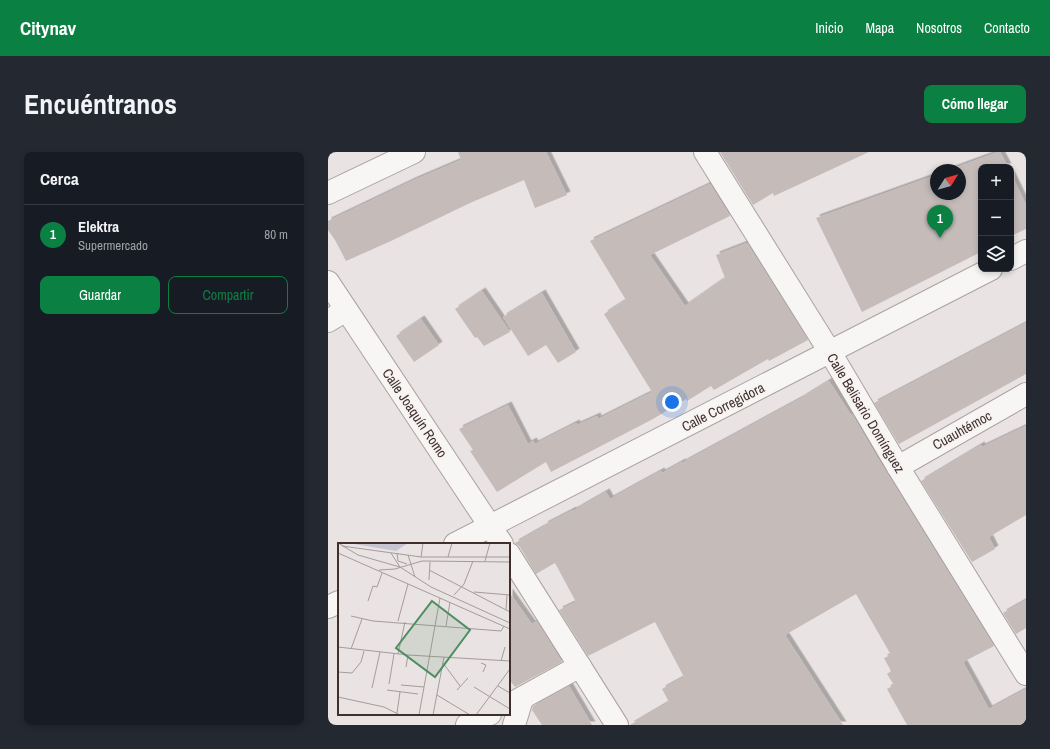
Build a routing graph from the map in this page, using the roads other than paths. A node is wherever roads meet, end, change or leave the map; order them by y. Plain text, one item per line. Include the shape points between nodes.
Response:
1 (414, 152) edge
2 (705, 152) edge
3 (328, 193) edge
4 (1026, 251) edge
5 (1014, 257) edge
6 (985, 272) edge
7 (328, 282) edge
8 (337, 316) edge
9 (830, 352) junction
10 (1026, 394) edge
11 (898, 467) junction
12 (497, 535) edge
13 (460, 543) edge
14 (510, 556) edge
15 (338, 602) edge
16 (328, 607) edge
17 (580, 666) junction
18 (1026, 674) edge
19 (515, 702) edge
20 (488, 715) edge
21 (467, 725) edge
22 (514, 725) edge
23 (617, 725) edge

1 - 3 street
2 - 9 street, Calle Belisario Domínguez
4 - 5 street
6 - 9 street, Calle Corregidora
7 - 8 street, Calle Joaquín Romo
8 - 12 street, Calle Joaquín Romo
9 - 11 street, Calle Belisario Domínguez
9 - 12 street, Calle Corregidora
10 - 11 street, Cuauhtémoc
11 - 18 street, Calle Belisario Domínguez
12 - 13 street, Calle Corregidora
14 - 17 street
15 - 16 street
17 - 19 street
17 - 23 street
19 - 22 street
20 - 21 street

